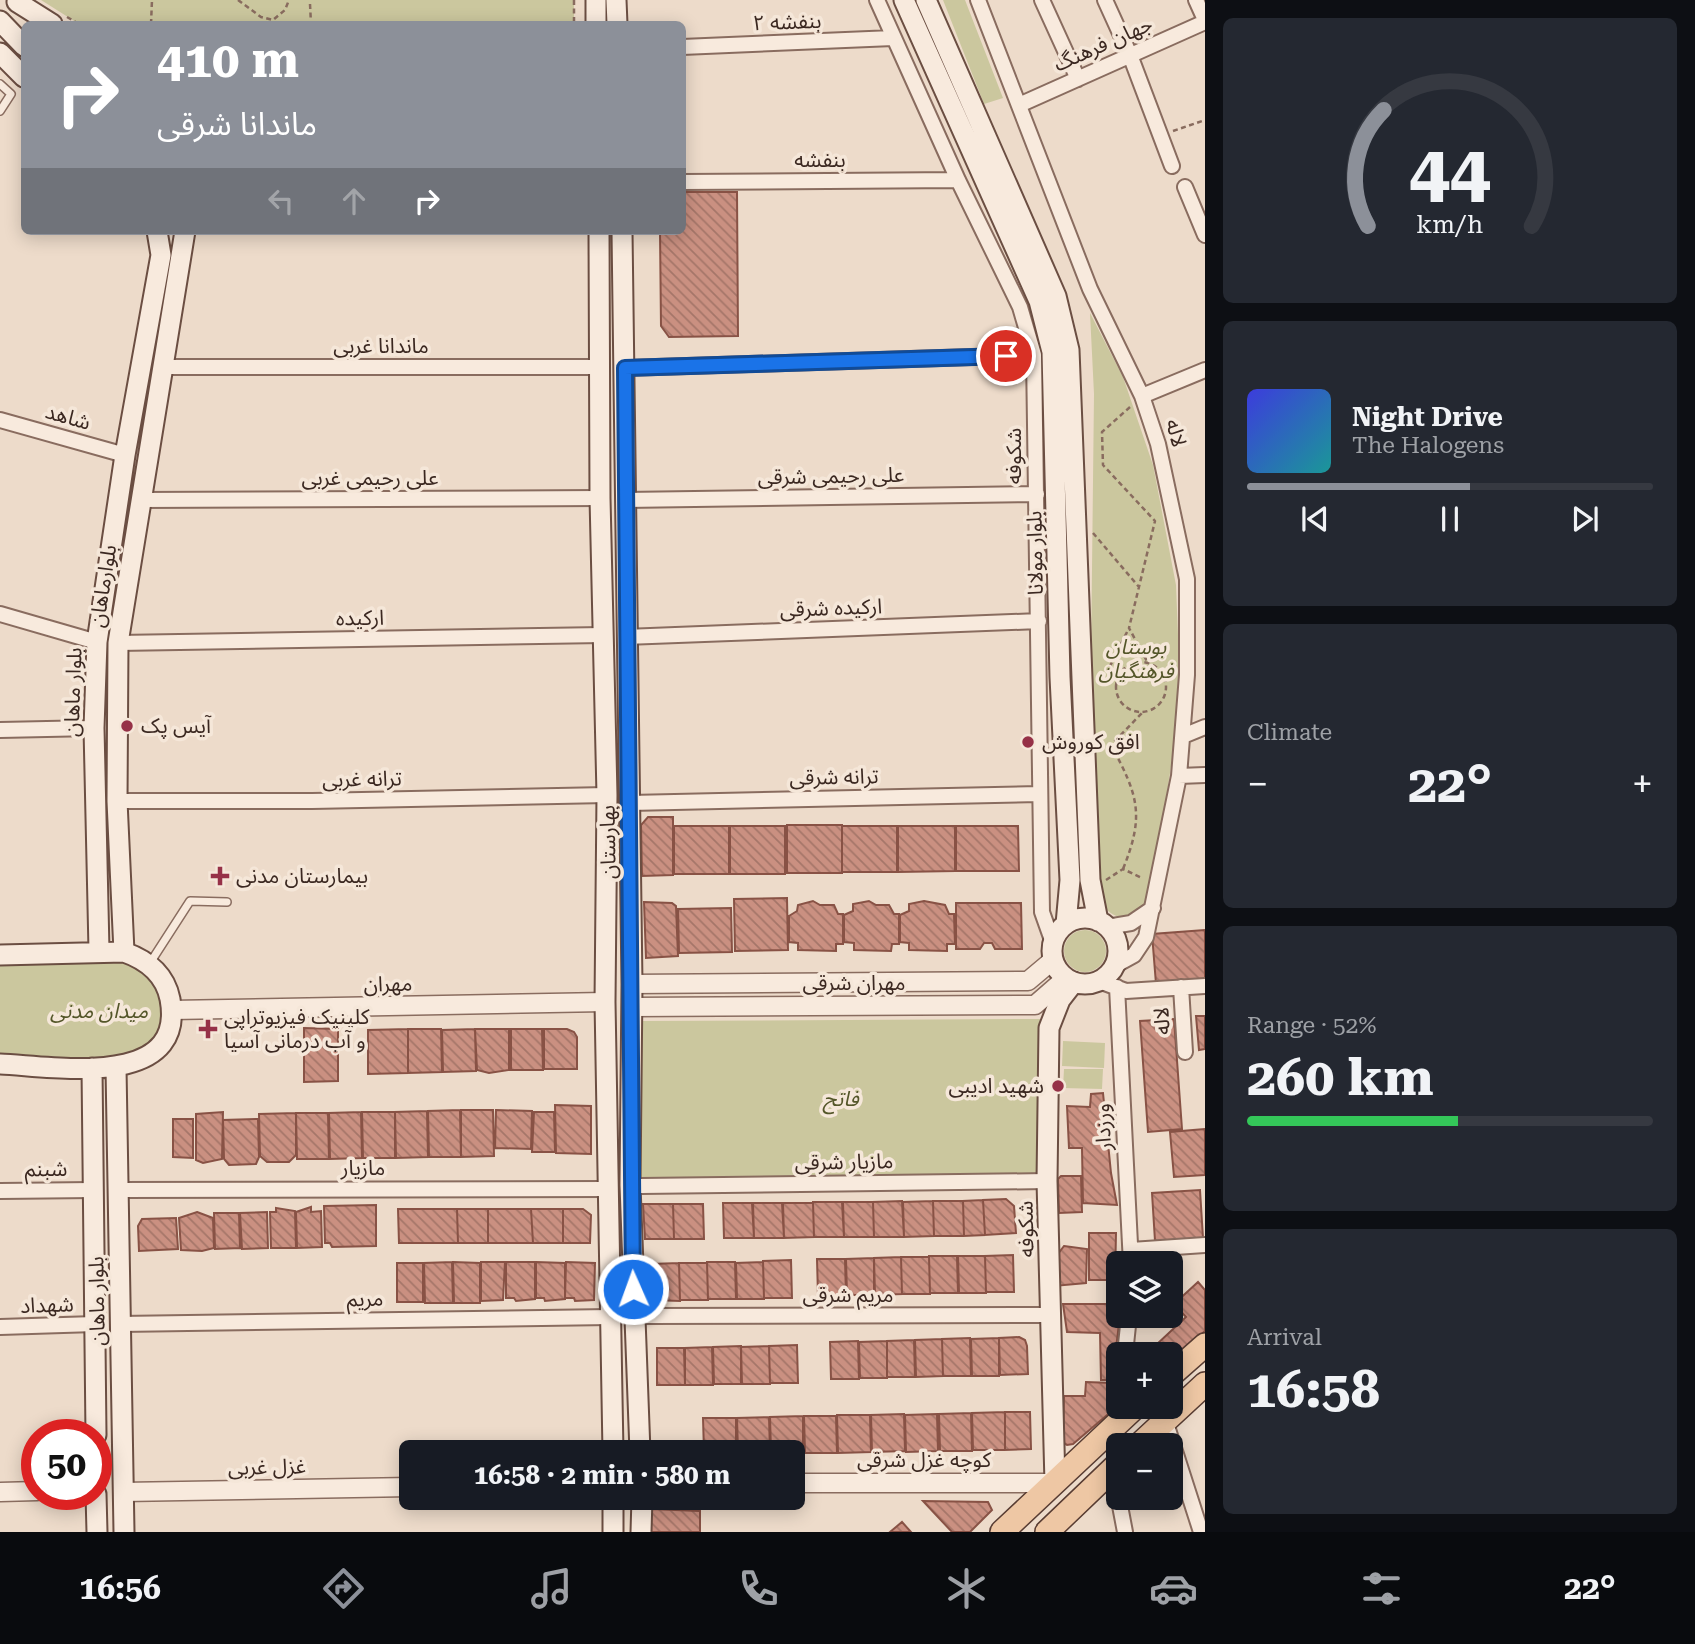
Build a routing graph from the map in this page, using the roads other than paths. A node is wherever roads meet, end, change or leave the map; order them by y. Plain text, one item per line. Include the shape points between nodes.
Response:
1 (596, 0) edge
2 (616, 0) edge
3 (877, 0) edge
4 (904, 0) edge
5 (926, 0) edge
6 (978, 0) edge
7 (1042, 0) edge
8 (1105, 0) edge
9 (1196, 0) edge
10 (16, 1) edge
11 (0, 21) edge
12 (35, 21) edge
13 (47, 21) edge
14 (596, 21) edge
15 (617, 21) edge
16 (1205, 21) edge
17 (893, 38) junction
18 (21, 43) edge
19 (686, 47) edge
20 (0, 53) edge
21 (1130, 55) junction
22 (21, 74) edge
23 (1078, 79) junction
24 (0, 84) edge
25 (1019, 106) junction
26 (0, 111) edge
27 (1172, 166) dead end
28 (958, 180) junction
29 (686, 182) edge
30 (1185, 187) dead end
31 (159, 235) edge
32 (184, 235) edge
33 (599, 235) edge
34 (622, 235) edge
35 (1205, 235) edge
36 (1034, 355) junction
37 (163, 367) junction
38 (599, 367) junction
39 (625, 368) junction
40 (1205, 370) edge
41 (1142, 396) junction
42 (0, 420) edge
43 (125, 455) junction
44 (1037, 494) junction
45 (600, 498) junction
46 (140, 500) junction
47 (625, 500) junction
48 (0, 614) edge
49 (1039, 621) junction
50 (603, 635) junction
51 (625, 637) junction
52 (97, 642) junction
53 (118, 643) junction
54 (1205, 727) edge
55 (94, 728) junction
56 (0, 730) edge
57 (1183, 736) junction
58 (1205, 775) edge
59 (1179, 776) junction
60 (1039, 794) junction
61 (607, 795) junction
62 (117, 801) junction
63 (630, 803) junction
64 (227, 902) dead end
65 (1154, 907) junction
66 (1066, 924) junction
67 (1103, 924) junction
68 (99, 950) junction
69 (124, 952) junction
70 (1053, 952) junction
71 (0, 955) edge
72 (149, 965) junction
73 (1114, 966) junction
74 (1070, 980) junction
75 (632, 984) junction
76 (1108, 984) junction
77 (1205, 986) edge
78 (1181, 987) junction
79 (605, 1002) junction
80 (632, 1007) junction
81 (172, 1010) junction
82 (1185, 1052) dead end
83 (0, 1064) edge
84 (92, 1068) junction
85 (116, 1068) junction
86 (1047, 1181) junction
87 (641, 1186) dead end
88 (609, 1189) junction
89 (93, 1190) junction
90 (118, 1190) junction
91 (0, 1191) edge
92 (1205, 1245) edge
93 (1130, 1251) edge
94 (1168, 1251) edge
95 (1051, 1315) junction
96 (646, 1316) dead end
97 (610, 1317) junction
98 (95, 1324) junction
99 (120, 1324) junction
100 (0, 1327) edge
101 (1205, 1345) edge
102 (1183, 1364) edge
103 (1205, 1384) edge
104 (96, 1419) edge
105 (1118, 1419) edge
106 (1165, 1420) junction
107 (1152, 1433) edge
108 (613, 1440) edge
109 (640, 1440) edge
110 (1106, 1477) edge
111 (1055, 1482) junction
112 (805, 1483) edge
113 (399, 1487) edge
114 (0, 1492) edge
115 (21, 1492) edge
116 (123, 1492) junction
117 (96, 1510) edge
118 (613, 1510) edge
119 (642, 1510) edge
120 (1122, 1510) edge
121 (1013, 1528) edge
122 (1052, 1530) edge
123 (97, 1532) edge
124 (124, 1532) edge
125 (613, 1532) edge
126 (641, 1532) edge
127 (1125, 1532) edge
128 (1201, 1532) edge

1 - 14 main road
2 - 15 main road
3 - 17 street, شکوفه
4 - 66 main road, بلوار مولانا via 1039,302 1052,352 1070,880
5 - 67 main road, بلوار مولانا via 1056,296 1069,350 1091,889
6 - 25 street, لاله
7 - 23 street
8 - 21 street
9 - 16 street
10 - 12 main road
10 - 13 main road
11 - 18 main road
16 - 21 street, جهان فرهنگ
17 - 19 street, بنفشه ۲
17 - 28 street, شکوفه
20 - 22 main road
21 - 23 street, جهان فرهنگ
21 - 27 street
23 - 25 street, جهان فرهنگ
24 - 26 lane via 10,94
25 - 41 street, لاله via 1090,289
28 - 29 street, بنفشه
28 - 36 street, شکوفه via 1020,307
30 - 35 street
31 - 43 main road, بلوار ماهان via 162,255
32 - 37 main road, بلوارماهان
33 - 38 main road, بهارستان
34 - 39 main road, بهارستان
36 - 39 street
36 - 44 street, شکوفه
37 - 38 street, ماندانا غربی
37 - 46 main road, بلوارماهان
38 - 45 main road, بهارستان
39 - 47 main road, بهارستان
40 - 41 street
41 - 57 street, لاله via 1158,444 1187,579
42 - 43 street, شاهد
43 - 52 main road, بلوار ماهان
44 - 47 street, علی رحیمی شرقی
44 - 49 street, شکوفه
45 - 46 street, علی رحیمی غربی
45 - 50 main road, بهارستان
46 - 53 main road, بلوارماهان
47 - 51 main road, بهارستان
48 - 52 street
49 - 51 street, ارکیده شرقی
49 - 60 street, شکوفه
50 - 53 street, ارکیده
50 - 61 main road, بهارستان
51 - 63 main road, بهارستان
52 - 55 main road, بلوار ماهان
53 - 62 main road, بلوارماهان
54 - 57 street
55 - 56 street
55 - 68 main road, بلوار ماهان
57 - 59 street, لاله
58 - 59 street
59 - 65 street, لاله
60 - 63 street, ترانه شرقی
60 - 70 street, شکوفه via 1042,912
61 - 62 street, ترانه غربی
61 - 79 main road, بهارستان
62 - 69 main road, بلوارماهان
63 - 75 main road, بهارستان
64 - 72 lane via 190,901
65 - 67 street via 1131,923
65 - 73 street, لاله via 1141,947
66 - 67 main road via 1085,918
66 - 70 main road
67 - 73 main road via 1117,946
68 - 69 main road
68 - 71 main road
69 - 72 main road
70 - 74 main road
70 - 75 street, مهران شرقی via 1028,981
72 - 81 main road via 168,989
73 - 76 main road
74 - 76 main road
74 - 80 street, مهران شرقی via 1035,1005
74 - 86 main road, شکوفه via 1049,1028
75 - 80 main road, بهارستان
76 - 78 street via 1126,991
76 - 93 street, ورزدار
77 - 78 street
78 - 82 street, لاله
79 - 81 street, مهران
79 - 88 main road, بهارستان
80 - 109 main road, بهارستان via 630,1185
81 - 85 main road via 167,1032 155,1051 137,1063
83 - 84 main road
84 - 85 main road
84 - 89 main road, بلوار ماهان
85 - 90 main road, بلوار ماهان
86 - 87 street, مازیار شرقی
86 - 95 main road, شکوفه
88 - 90 street, مازیار
88 - 97 main road, بهارستان
89 - 91 street, شبنم
89 - 98 main road, بلوار ماهان
90 - 99 main road, بلوار ماهان
92 - 94 street
95 - 96 street, مریم شرقی
95 - 111 main road, شکوفه
97 - 99 street, مریم
97 - 108 main road, بهارستان
98 - 100 street, شهداد
98 - 104 main road, بلوار ماهان
99 - 116 main road, بلوار ماهان
101 - 102 main road
103 - 106 main road
105 - 111 main road
106 - 107 main road
106 - 128 street
110 - 122 main road
111 - 112 street, کوچه غزل شرقی
111 - 121 main road
113 - 116 street, غزل غربی
114 - 115 street
116 - 124 main road, بلوار ماهان
117 - 123 main road
118 - 125 main road
119 - 126 main road
120 - 127 street

